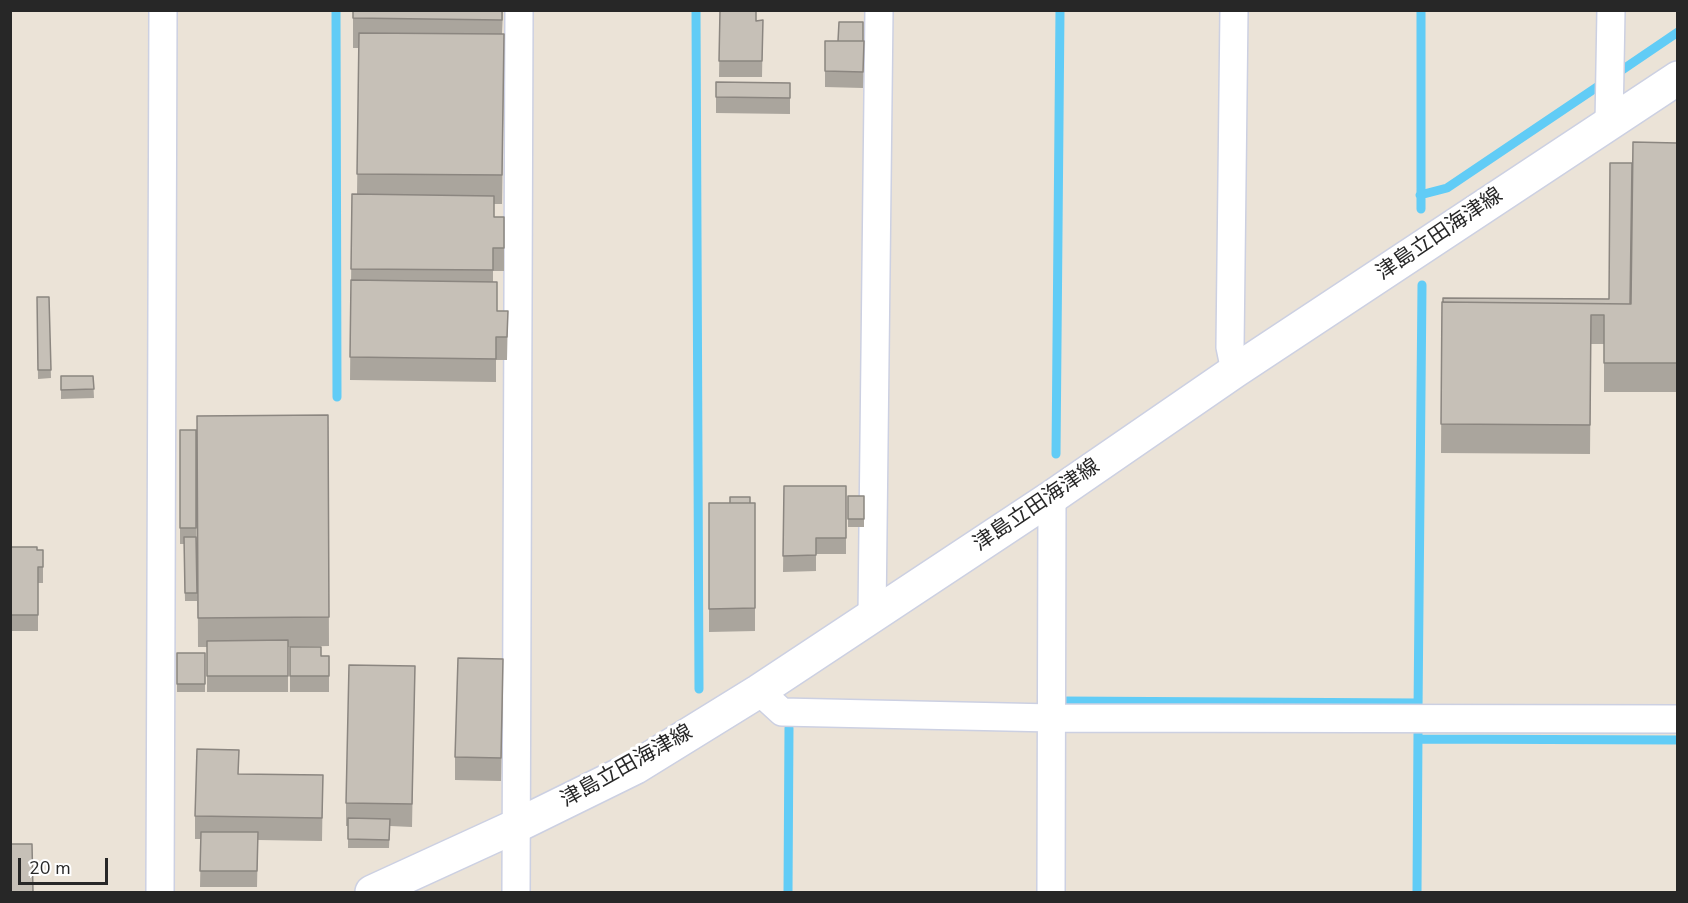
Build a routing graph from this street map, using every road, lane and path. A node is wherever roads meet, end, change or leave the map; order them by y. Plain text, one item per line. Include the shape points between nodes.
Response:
1 (163, 10) edge
2 (519, 10) edge
3 (879, 10) edge
4 (1234, 10) edge
5 (1611, 10) edge
6 (1677, 78) edge
7 (1609, 123) junction
8 (1235, 371) junction
9 (1052, 497) junction
10 (872, 615) junction
11 (759, 691) junction
12 (1052, 718) junction
13 (1677, 719) edge
14 (516, 826) junction
15 (160, 892) edge
16 (372, 892) edge
17 (516, 892) edge
18 (1051, 892) edge

1 - 15 street
2 - 14 street
3 - 10 street
4 - 8 street via 1230,347
5 - 7 street
6 - 7 main road, 津島立田海津線
7 - 8 main road, 津島立田海津線
8 - 9 main road, 津島立田海津線
9 - 10 main road, 津島立田海津線
9 - 12 street
10 - 11 main road, 津島立田海津線
11 - 12 street via 782,712
11 - 14 main road, 津島立田海津線 via 636,766
12 - 13 street
12 - 18 street
14 - 16 main road, 津島立田海津線
14 - 17 street

